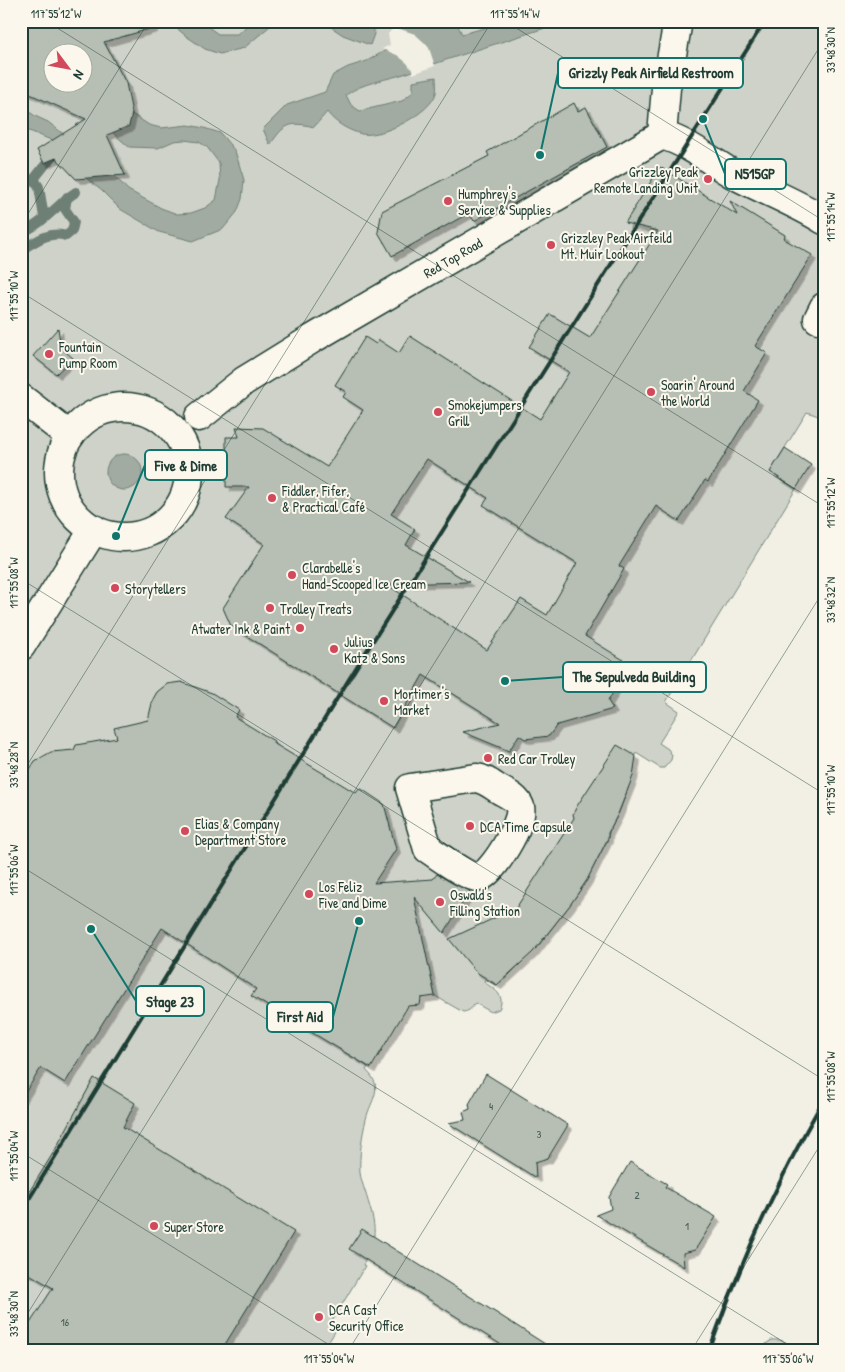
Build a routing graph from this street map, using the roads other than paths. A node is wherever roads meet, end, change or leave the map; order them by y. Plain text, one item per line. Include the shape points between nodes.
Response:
1 (678, 21) edge
2 (662, 135) junction
3 (824, 220) edge
4 (21, 398) edge
5 (199, 417) dead end
6 (70, 436) junction
7 (94, 529) junction
8 (21, 646) edge

1 - 2 street via 666,88
2 - 3 street
2 - 5 street, Red Top Road via 312,339 242,384
4 - 6 street
6 - 7 street via 60,459 61,486 70,508
6 - 7 street via 84,421 101,412 138,408 160,418 176,431 186,453 187,486 170,518 153,530 132,536 109,535
7 - 8 street

